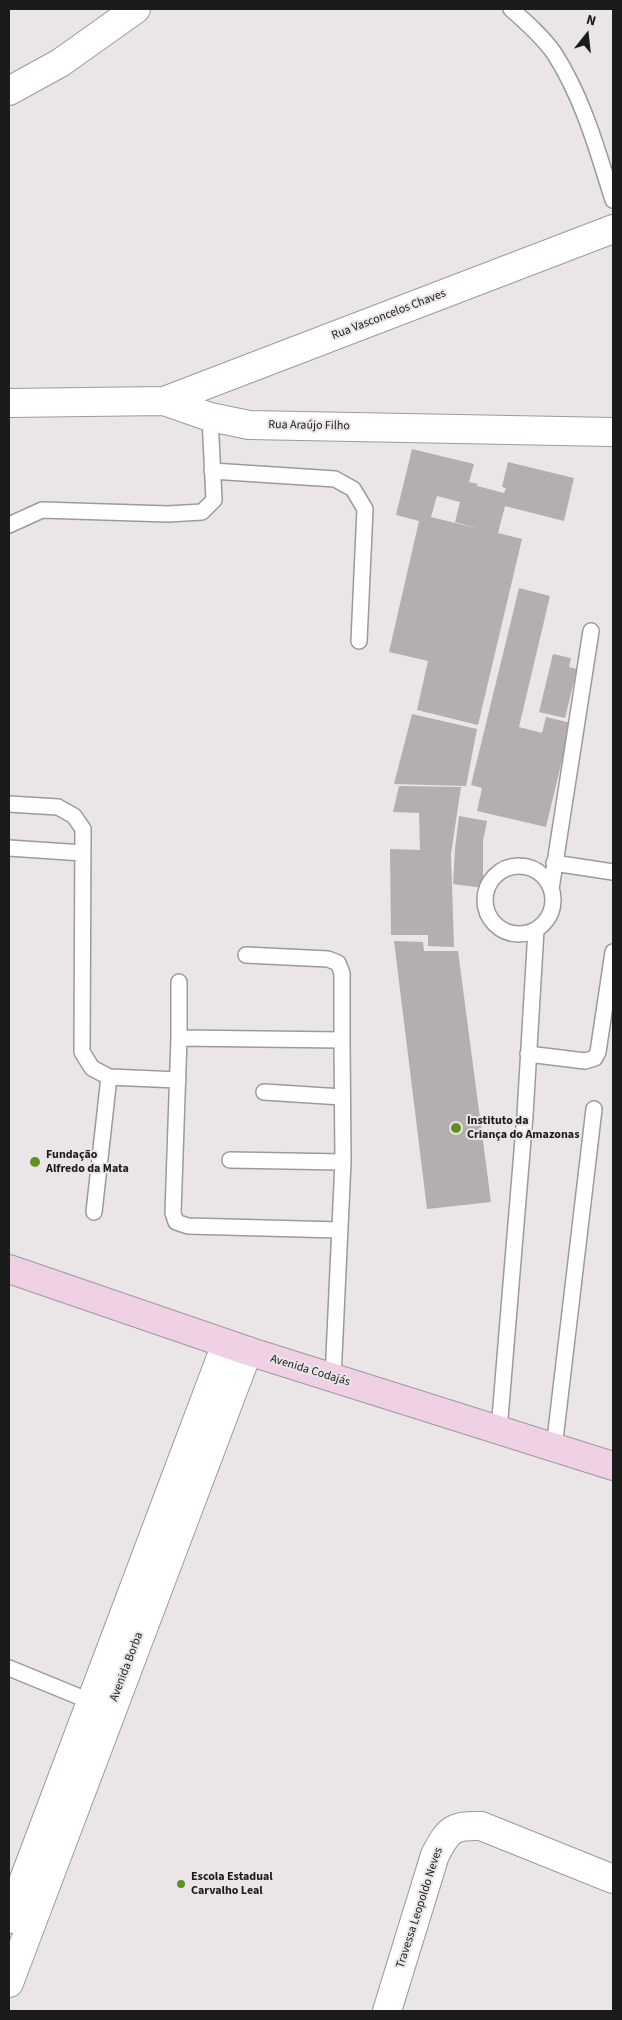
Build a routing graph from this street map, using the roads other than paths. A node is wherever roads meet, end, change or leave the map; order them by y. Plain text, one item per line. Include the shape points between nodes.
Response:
1 (136, 9) edge
2 (511, 9) edge
3 (9, 91) edge
4 (613, 200) edge
5 (613, 229) edge
6 (164, 401) junction
7 (9, 403) edge
8 (210, 417) junction
9 (613, 432) edge
10 (212, 471) junction
11 (9, 525) edge
12 (592, 631) dead end
13 (359, 642) dead end
14 (9, 804) edge
15 (9, 848) edge
16 (83, 854) junction
17 (554, 863) junction
18 (613, 872) edge
19 (551, 889) junction
20 (536, 930) junction
21 (613, 952) edge
22 (246, 955) dead end
23 (179, 982) dead end
24 (179, 1038) junction
25 (342, 1040) junction
26 (528, 1054) junction
27 (109, 1077) junction
28 (178, 1080) junction
29 (264, 1092) dead end
30 (342, 1097) junction
31 (594, 1109) dead end
32 (230, 1160) dead end
33 (343, 1162) junction
34 (94, 1212) dead end
35 (339, 1230) junction
36 (9, 1269) edge
37 (237, 1348) junction
38 (332, 1378) junction
39 (500, 1430) junction
40 (554, 1448) junction
41 (613, 1466) edge
42 (9, 1668) edge
43 (92, 1702) junction
44 (613, 1879) edge
45 (9, 1919) edge
46 (9, 1983) edge
47 (387, 2011) edge

1 - 3 street via 60,64
2 - 4 lane via 541,37 568,79 584,112
5 - 6 street, Rua Vasconcelos Chaves
6 - 7 street, Rua Araújo Filho
6 - 8 street, Rua Araújo Filho
8 - 9 street, Rua Araújo Filho via 250,425
8 - 10 lane
10 - 11 lane via 214,500 202,512 42,510
10 - 13 lane via 335,479 352,489 365,509
12 - 17 lane
14 - 16 lane via 58,807 74,816 83,829
15 - 16 lane
16 - 27 lane via 82,1052 92,1068
17 - 18 lane
17 - 19 lane
19 - 20 lane via 551,912
19 - 20 lane via 536,871 525,867 502,871 487,889 487,912 502,930 513,934
20 - 26 lane
21 - 26 lane via 595,1058 585,1061
22 - 25 lane via 328,958 338,963 342,973
23 - 24 lane
24 - 25 lane
24 - 28 lane
25 - 30 lane
26 - 39 lane
27 - 28 lane
27 - 34 lane
28 - 35 lane via 173,1213 176,1222 188,1226
29 - 30 lane
30 - 33 lane
31 - 40 lane
32 - 33 lane
33 - 35 lane
35 - 38 lane
36 - 37 street, Avenida Codajás
37 - 38 street, Avenida Codajás
37 - 43 street, Avenida Borba
37 - 46 street, Avenida Borba
38 - 39 street, Avenida Codajás
39 - 40 street, Avenida Codajás
40 - 41 street, Avenida Codajás
42 - 43 lane
43 - 45 street, Avenida Borba
44 - 47 street, Travessa Leopoldo Neves via 481,1826 463,1825 446,1834 435,1855

